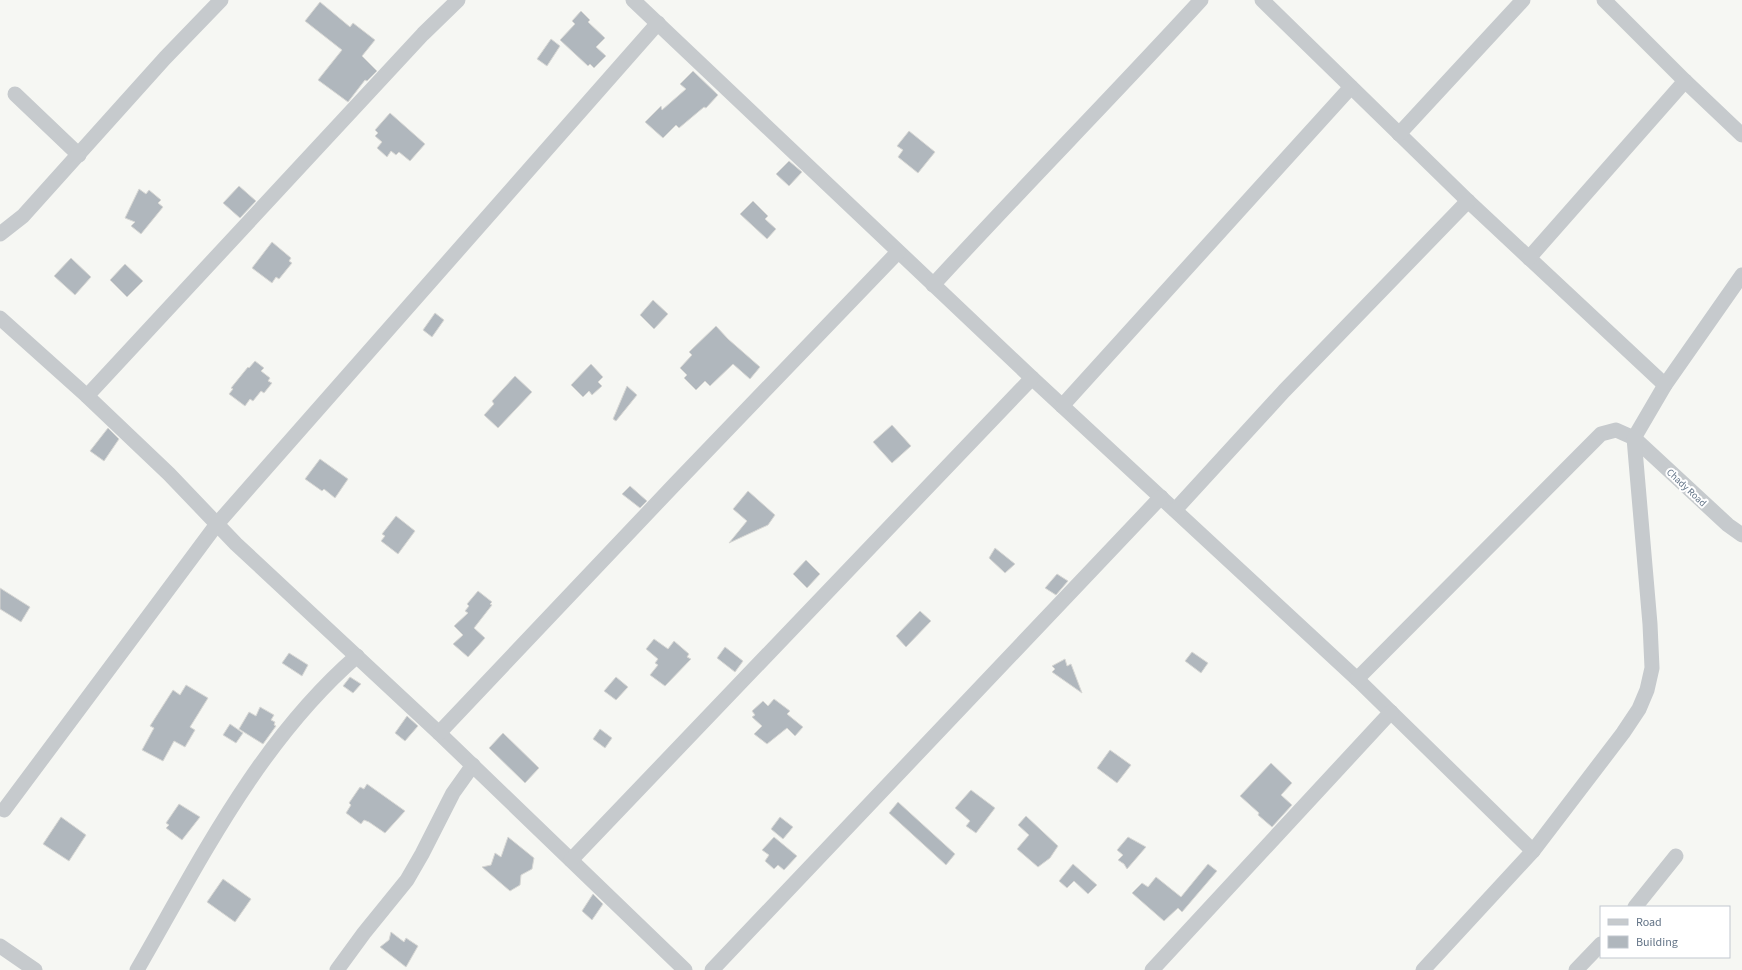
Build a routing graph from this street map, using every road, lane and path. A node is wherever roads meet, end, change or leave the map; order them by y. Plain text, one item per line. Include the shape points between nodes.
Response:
1 (221, 0) edge
2 (458, 0) edge
3 (633, 0) edge
4 (1201, 0) edge
5 (1524, 0) edge
6 (1604, 0) edge
7 (1266, 1) edge
8 (658, 23) junction
9 (1685, 82) junction
10 (1351, 87) junction
11 (15, 94) dead end
12 (1399, 134) junction
13 (1742, 135) edge
14 (79, 155) junction
15 (1468, 201) junction
16 (0, 234) edge
17 (898, 252) junction
18 (1529, 258) junction
19 (1742, 275) edge
20 (933, 285) junction
21 (0, 318) edge
22 (1032, 378) junction
23 (1665, 385) junction
24 (87, 396) junction
25 (1062, 406) junction
26 (1634, 438) junction
27 (1161, 497) junction
28 (1175, 510) junction
29 (217, 524) junction
30 (1742, 535) edge
31 (357, 656) junction
32 (1356, 679) junction
33 (1391, 712) junction
34 (440, 733) junction
35 (473, 765) junction
36 (4, 810) dead end
37 (1533, 851) junction
38 (1676, 856) dead end
39 (571, 860) junction
40 (1636, 906) edge
41 (1600, 945) edge
42 (0, 946) edge
43 (35, 970) edge
44 (137, 970) edge
45 (337, 970) edge
46 (685, 970) edge
47 (712, 970) edge
48 (1152, 970) edge
49 (1423, 970) edge
50 (1576, 970) edge

1 - 14 street via 165,58
2 - 24 street via 423,34
3 - 8 street
4 - 20 street via 1024,185
5 - 12 street
6 - 9 street
7 - 10 street
8 - 17 street
8 - 29 street
9 - 13 street
9 - 18 street
10 - 12 street
10 - 25 street
11 - 14 street
12 - 15 street
14 - 16 street via 23,216
15 - 18 street
15 - 28 street via 1284,391
17 - 20 street
17 - 34 street
18 - 23 street
19 - 23 street
20 - 22 street
21 - 24 street
22 - 25 street
22 - 39 street
23 - 26 street
24 - 29 street
25 - 27 street
26 - 30 street, Chady Road
26 - 32 street, Chady Road via 1616,430 1600,434 1594,439
26 - 37 street via 1650,624 1652,668 1647,690 1639,709 1623,733
27 - 28 street
27 - 47 street
28 - 32 street
29 - 31 street
29 - 36 street
31 - 34 street
31 - 44 street via 333,678 265,756 228,812
32 - 33 street
33 - 37 street
33 - 48 street
34 - 35 street
35 - 39 street
35 - 45 street via 453,793 407,880
37 - 49 street
38 - 40 street
39 - 46 street
41 - 50 street
42 - 43 street

